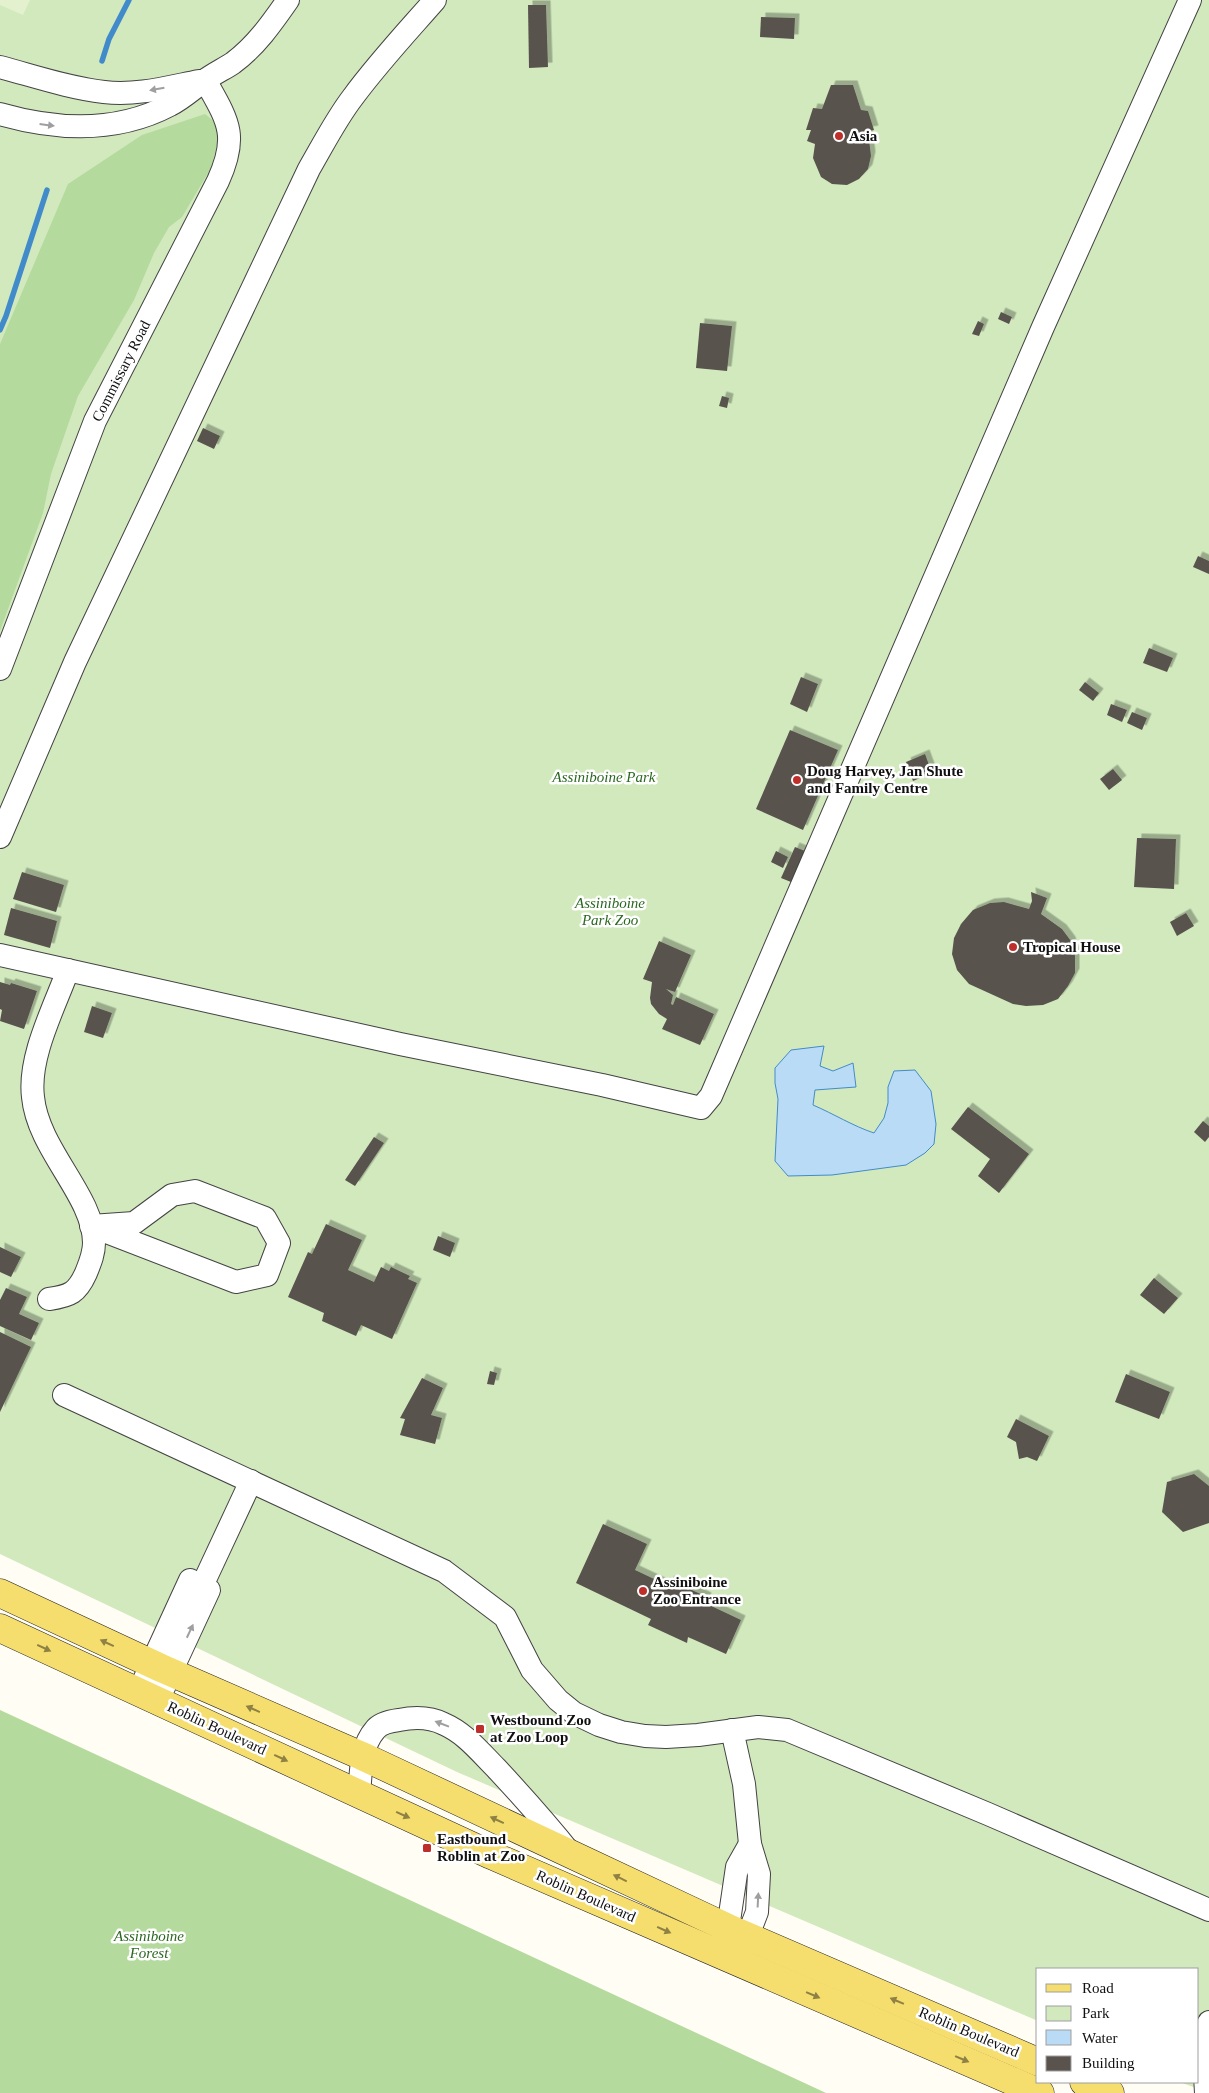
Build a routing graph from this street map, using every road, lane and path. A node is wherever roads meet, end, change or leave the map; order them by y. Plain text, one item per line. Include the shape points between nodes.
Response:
1 (288, 0) edge
2 (435, 0) edge
3 (1190, 0) edge
4 (0, 67) edge
5 (205, 80) junction
6 (0, 114) edge
7 (0, 669) edge
8 (0, 837) edge
9 (0, 954) edge
10 (68, 970) junction
11 (91, 1226) junction
12 (49, 1299) dead end
13 (64, 1395) dead end
14 (251, 1481) junction
15 (0, 1593) edge
16 (0, 1628) edge
17 (161, 1668) junction
18 (148, 1696) junction
19 (732, 1730) junction
20 (362, 1756) junction
21 (359, 1795) junction
22 (573, 1856) junction
23 (1209, 1910) edge
24 (738, 1933) junction
25 (727, 1958) junction
26 (1206, 2030) edge
27 (1036, 2061) edge
28 (1086, 2083) edge
29 (1040, 2093) edge
30 (1110, 2093) edge
31 (1206, 2093) edge

1 - 5 street via 253,45
2 - 8 street via 352,97 309,169 75,662
3 - 10 street via 1043,327 711,1096 701,1108
5 -> 4 street via 143,92 105,92
6 -> 5 street via 51,126 113,124 166,108
5 - 7 street, Commissary Road via 225,116 230,144 228,156 92,428
9 - 10 street
10 - 11 street via 39,1048 32,1096 41,1130 85,1209
11 - 11 street via 236,1282 267,1275 279,1243 265,1218 196,1191 172,1195 134,1223
11 - 12 street via 92,1259 78,1288 70,1295
13 - 14 street
14 - 17 street
14 - 19 street via 444,1571 505,1617 532,1670 574,1713 599,1725 645,1736 690,1736
17 -> 15 main road, Roblin Boulevard
16 -> 18 main road, Roblin Boulevard
17 - 18 street
20 -> 17 main road, Roblin Boulevard
18 -> 21 main road, Roblin Boulevard
19 - 23 street via 768,1727 799,1734
19 - 24 street via 744,1784 750,1844 759,1874 757,1912
20 - 21 street
22 -> 20 main road, Roblin Boulevard
22 -> 20 street via 481,1752 442,1722 426,1718 388,1722 375,1729
21 -> 25 main road, Roblin Boulevard
24 -> 22 main road, Roblin Boulevard
24 - 25 street
27 -> 24 main road, Roblin Boulevard
25 -> 29 main road, Roblin Boulevard
26 - 31 street
28 - 30 main road

